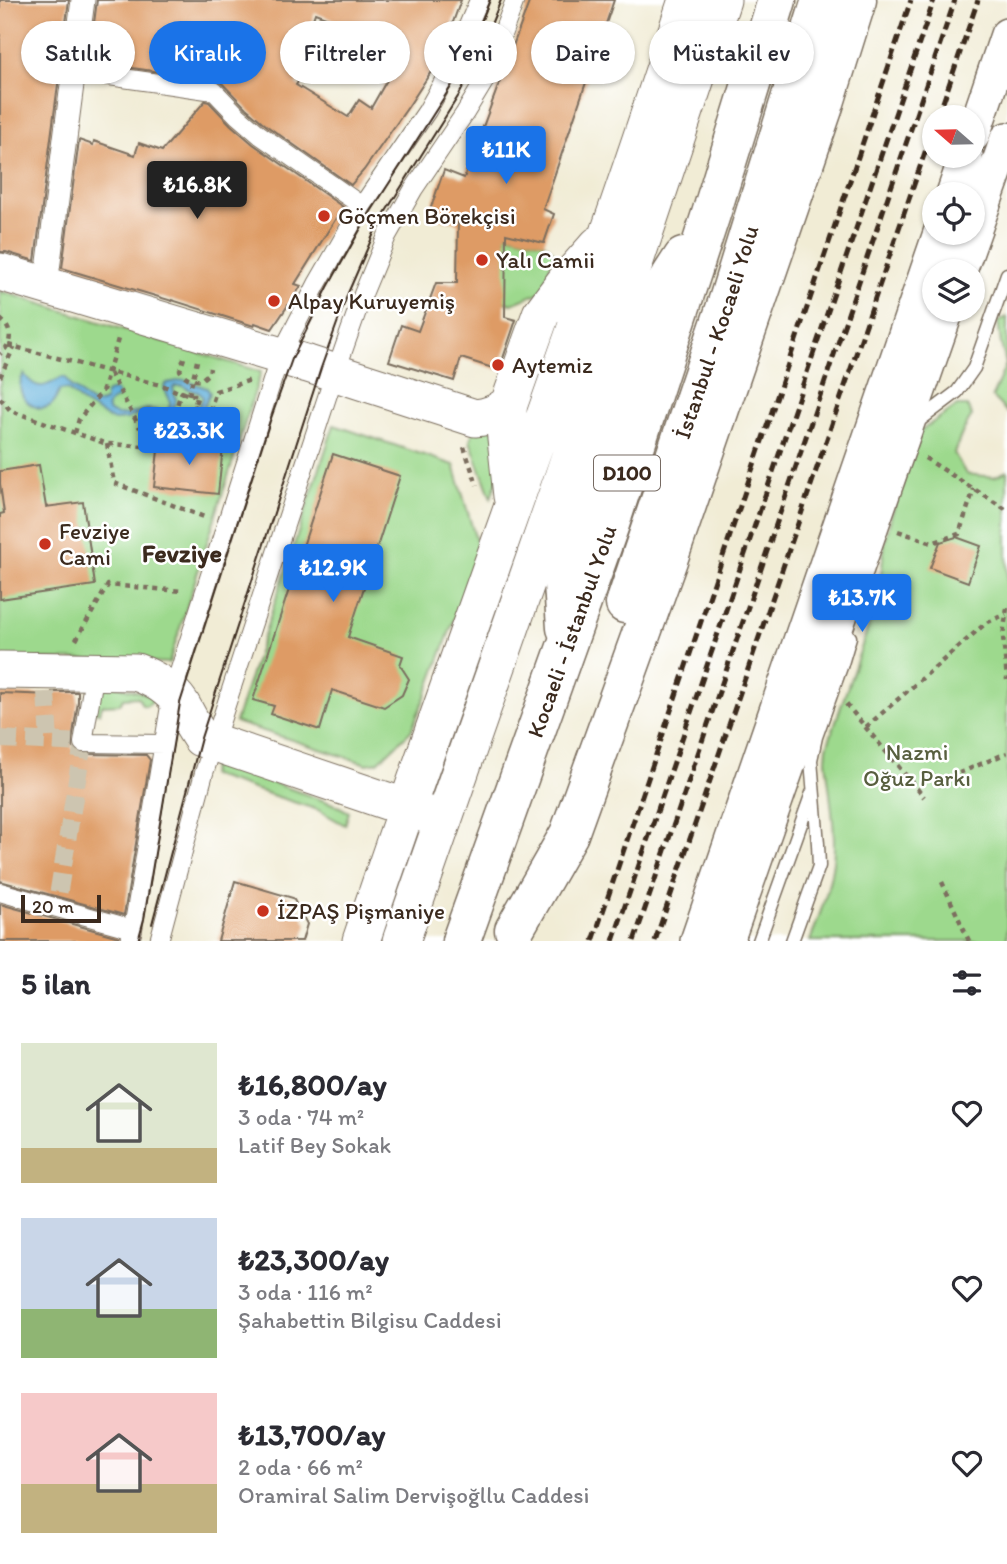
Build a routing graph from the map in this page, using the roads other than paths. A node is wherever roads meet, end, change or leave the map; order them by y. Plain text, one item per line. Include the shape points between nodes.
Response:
1 (83, 0) edge
2 (480, 0) edge
3 (515, 0) edge
4 (687, 0) edge
5 (722, 0) edge
6 (777, 0) edge
7 (821, 0) edge
8 (857, 0) edge
9 (80, 21) edge
10 (1007, 35) edge
11 (135, 80) edge
12 (72, 84) edge
13 (983, 105) edge
14 (1007, 139) edge
15 (362, 206) junction
16 (609, 234) junction
17 (936, 245) edge
18 (964, 259) edge
19 (0, 272) edge
20 (1007, 274) edge
21 (46, 285) junction
22 (943, 322) edge
23 (276, 369) junction
24 (335, 372) junction
25 (509, 404) junction
26 (904, 431) junction
27 (513, 506) junction
28 (861, 555) junction
29 (0, 670) edge
30 (64, 671) junction
31 (172, 694) junction
32 (214, 743) junction
33 (164, 744) junction
34 (813, 789) junction
35 (406, 808) junction
36 (443, 820) junction
37 (0, 892) edge
38 (131, 935) edge
39 (512, 935) edge
40 (159, 941) edge
41 (361, 941) edge
42 (401, 941) edge
43 (461, 941) edge
44 (697, 941) edge
45 (727, 941) edge
46 (759, 941) edge
47 (792, 941) edge

1 - 9 street
2 - 15 street via 446,78
3 - 24 street via 485,80 387,236
4 - 16 main road
5 - 36 main road
6 - 43 highway, Kocaeli - İstanbul Yolu / D100 via 610,524
7 - 39 highway, İstanbul - Kocaeli Yolu / D100 via 729,297
8 - 39 highway via 668,560 569,834
10 - 13 main road
11 - 15 street via 214,91 260,135
12 - 21 street
14 - 18 main road
15 - 23 street
16 - 25 main road via 541,314
16 - 27 main road
17 - 44 main road
19 - 21 main road
20 - 26 lane via 974,368 957,391
21 - 23 main road
22 - 26 main road
23 - 24 main road
23 - 31 street
24 - 25 main road via 475,418 498,413
24 - 32 street
25 - 27 main road via 505,428
26 - 28 main road
27 - 35 main road
28 - 34 lane via 855,617 811,760
28 - 45 main road
29 - 30 main road
30 - 31 main road via 136,672
30 - 33 street via 83,743
31 - 32 main road via 201,738
31 - 33 street
32 - 35 main road
32 - 40 street
33 - 38 street
34 - 46 lane
34 - 47 lane via 818,866
35 - 36 main road
35 - 41 main road
36 - 42 main road
37 - 38 street

